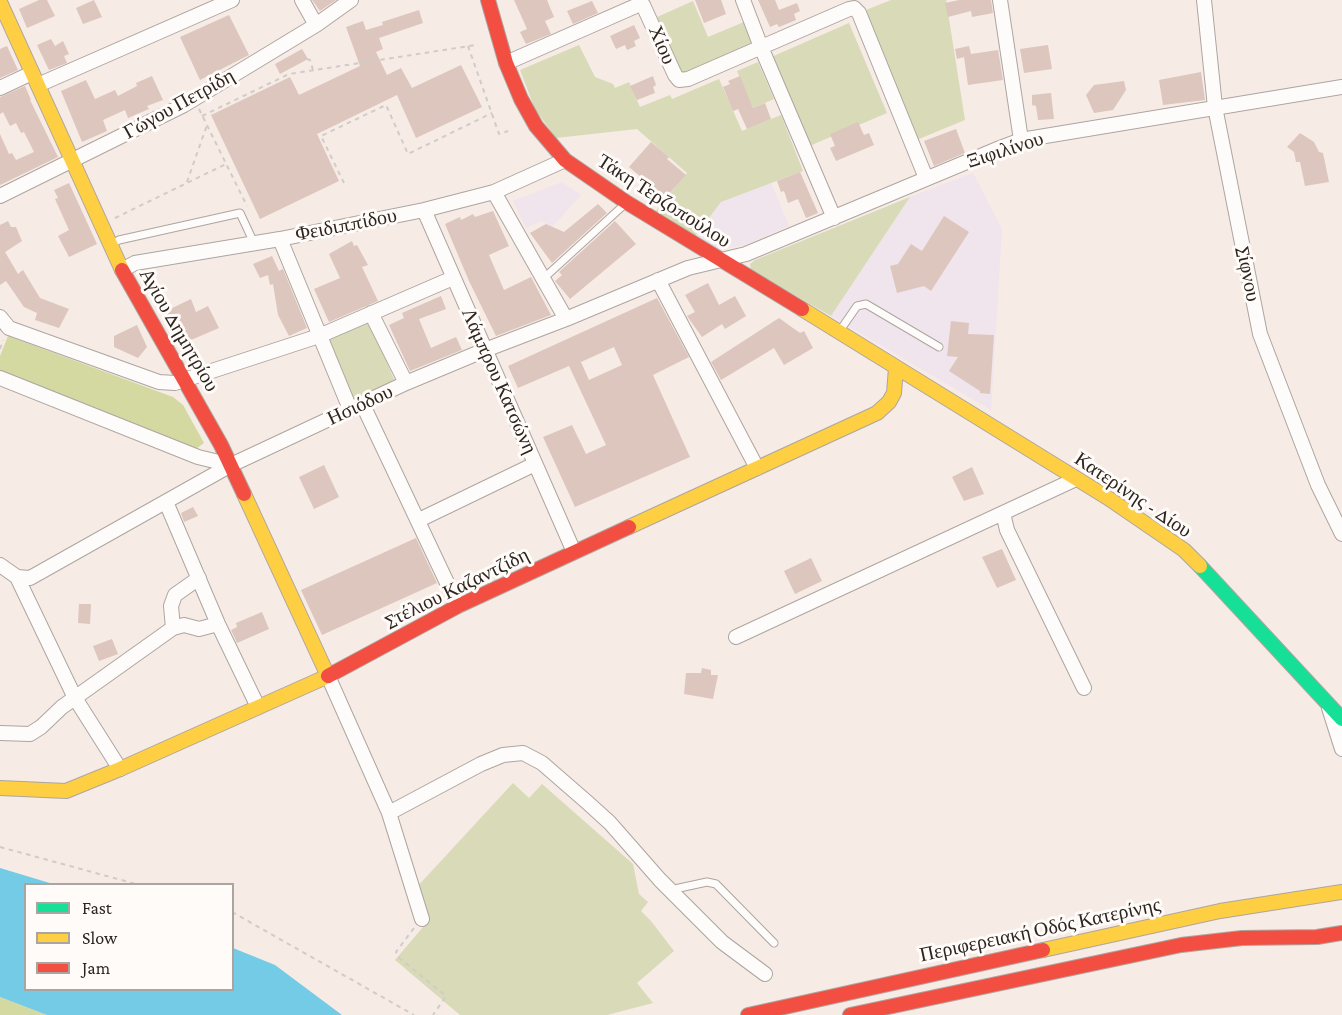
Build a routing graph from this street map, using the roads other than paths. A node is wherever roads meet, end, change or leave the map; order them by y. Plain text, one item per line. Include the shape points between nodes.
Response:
1 (198, 0) edge
2 (232, 0) edge
3 (302, 0) edge
4 (351, 0) edge
5 (488, 0) edge
6 (743, 0) edge
7 (1000, 0) edge
8 (1204, 0) edge
9 (0, 1) edge
10 (621, 6) edge
11 (204, 14) junction
12 (316, 25) junction
13 (760, 47) junction
14 (506, 63) junction
15 (35, 79) junction
16 (1342, 87) edge
17 (0, 88) edge
18 (1215, 107) junction
19 (1021, 140) junction
20 (565, 160) junction
21 (72, 161) junction
22 (926, 178) junction
23 (494, 192) junction
24 (0, 196) edge
25 (627, 202) junction
26 (424, 210) junction
27 (834, 218) junction
28 (280, 238) junction
29 (254, 243) junction
30 (110, 245) junction
31 (719, 260) junction
32 (122, 270) junction
33 (453, 278) junction
34 (544, 278) junction
35 (658, 280) junction
36 (371, 314) junction
37 (0, 317) edge
38 (566, 319) junction
39 (839, 331) junction
40 (319, 336) junction
41 (939, 347) dead end
42 (485, 350) junction
43 (896, 368) junction
44 (0, 378) edge
45 (185, 380) junction
46 (406, 383) junction
47 (356, 406) junction
48 (535, 464) junction
49 (231, 465) junction
50 (757, 468) junction
51 (1076, 479) junction
52 (166, 502) junction
53 (1003, 513) junction
54 (419, 520) junction
55 (1342, 534) edge
56 (574, 552) junction
57 (0, 566) edge
58 (17, 577) junction
59 (199, 578) junction
60 (458, 606) junction
61 (218, 624) junction
62 (173, 628) junction
63 (736, 637) dead end
64 (328, 676) junction
65 (1084, 688) dead end
66 (75, 698) junction
67 (1328, 703) junction
68 (258, 707) junction
69 (1342, 719) edge
70 (0, 734) edge
71 (1342, 749) edge
72 (120, 769) junction
73 (0, 788) edge
74 (389, 813) junction
75 (670, 890) junction
76 (1341, 892) edge
77 (422, 919) road end
78 (1342, 933) edge
79 (774, 943) dead end
80 (765, 974) dead end
81 (748, 1015) edge
82 (850, 1015) edge

1 - 11 street
2 - 11 street
3 - 12 street
4 - 12 street, Γώγου Πετρίδη
5 - 14 main road, Τάκη Τερζοπούλου
6 - 13 street
7 - 19 street
8 - 18 street, Σίφνου
9 - 15 main road, Αγίου Δημητρίου
10 - 13 street, Χίου via 643,5 680,80
10 - 14 street, Χίου
11 - 15 street
12 - 21 street, Γώγου Πετρίδη via 194,99
13 - 22 street, Χίου via 854,9 859,13
13 - 27 street
14 - 20 main road, Τάκη Τερζοπούλου via 536,126
15 - 17 street
15 - 21 main road, Αγίου Δημητρίου
16 - 18 street, Ξιφιλίνου
18 - 19 street, Ξιφιλίνου
18 - 55 street, Σίφνου via 1260,334 1318,485
19 - 22 street, Ξιφιλίνου
20 - 23 street, Φειδιππίδου
20 - 25 main road, Τάκη Τερζοπούλου
21 - 24 street, Γώγου Πετρίδη
21 - 30 main road, Αγίου Δημητρίου
22 - 27 street, Ξιφιλίνου
23 - 26 street, Φειδιππίδου
23 - 34 street
25 - 31 main road, Τάκη Τερζοπούλου
25 - 34 lane
26 - 28 street, Φειδιππίδου
26 - 33 street, Λάμπρου Κατσώνη
27 - 31 street, Ξιφιλίνου via 746,254
28 - 29 street, Φειδιππίδου
28 - 40 street
29 - 30 lane via 240,213
29 - 32 street, Φειδιππίδου via 135,263
30 - 32 main road, Αγίου Δημητρίου
31 - 35 street, Ησιόδου
31 - 39 main road, Τάκη Τερζοπούλου
32 - 45 main road, Αγίου Δημητρίου
33 - 36 street
33 - 42 street, Λάμπρου Κατσώνη
34 - 38 street
35 - 38 street, Ησιόδου
35 - 50 street
36 - 40 street
36 - 46 street
37 - 45 street via 9,328 159,382
38 - 42 street, Ησιόδου
39 - 41 lane via 857,306 866,304
39 - 43 main road, Τάκη Τερζοπούλου
40 - 45 street
40 - 47 street
42 - 46 street, Ησιόδου
42 - 48 street, Λάμπρου Κατσώνη
43 - 50 main road, Στέλιου Καζαντζίδη via 894,393 877,413
43 - 51 main road, Κατερίνης - Δίου
44 - 49 street via 198,457
45 - 49 main road, Αγίου Δημητρίου
46 - 47 street, Ησιόδου
47 - 49 street, Ησιόδου
47 - 54 street
48 - 54 street
48 - 56 street, Λάμπρου Κατσώνη
49 - 52 street, Ησιόδου
49 - 64 main road, Αγίου Δημητρίου
50 - 56 main road, Στέλιου Καζαντζίδη
51 - 53 street
51 - 67 main road, Κατερίνης - Δίου via 1184,550
52 - 58 street, Ησιόδου via 30,578
52 - 59 street
53 - 63 street
53 - 65 street via 1007,530
54 - 60 street
56 - 60 main road, Στέλιου Καζαντζίδη
57 - 58 street
58 - 66 street
59 - 61 street
59 - 62 street via 175,595 171,606
60 - 64 main road, Στέλιου Καζαντζίδη
61 - 62 street via 199,629 184,625
61 - 68 street
62 - 66 street
64 - 68 main road, Στέλιου Καζαντζίδη
64 - 74 street
66 - 70 street via 30,734
66 - 72 street
67 - 69 main road, Κατερίνης - Δίου
67 - 71 street
68 - 72 main road, Στέλιου Καζαντζίδη
72 - 73 main road, Στέλιου Καζαντζίδη via 66,790
74 - 75 street via 481,764 503,755 523,753 542,764 610,823
74 - 77 street
75 - 79 lane via 708,882 716,884
75 - 80 street via 722,942
76 - 81 main road, Περιφερειακή Οδός Κατερίνης via 1220,911
78 - 82 main road via 1181,945

